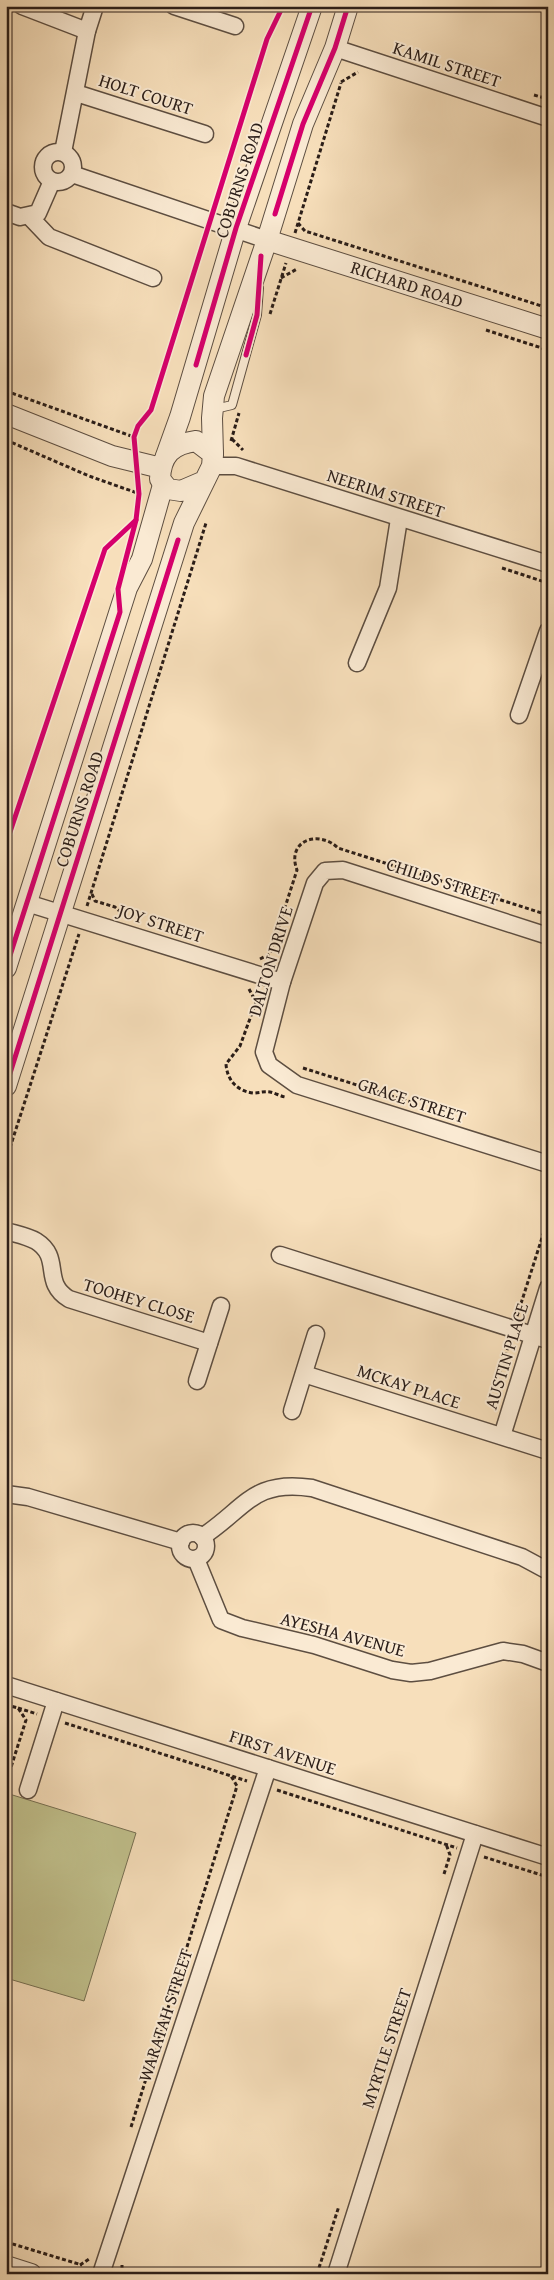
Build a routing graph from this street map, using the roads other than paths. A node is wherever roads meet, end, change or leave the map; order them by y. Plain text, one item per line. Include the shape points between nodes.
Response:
1 (22, 6) edge
2 (95, 6) edge
3 (174, 6) edge
4 (312, 6) edge
5 (348, 6) edge
6 (236, 26) dead end
7 (88, 31) junction
8 (342, 51) junction
9 (76, 93) junction
10 (548, 118) edge
11 (205, 134) dead end
12 (63, 152) junction
13 (72, 174) junction
14 (52, 182) junction
15 (6, 212) edge
16 (28, 216) junction
17 (236, 228) junction
18 (264, 248) junction
19 (153, 278) dead end
20 (548, 329) edge
21 (6, 414) edge
22 (212, 467) junction
23 (162, 478) junction
24 (399, 519) junction
25 (548, 564) edge
26 (548, 631) edge
27 (357, 663) dead end
28 (519, 716) dead end
29 (325, 871) joint
30 (27, 903) junction
31 (61, 912) junction
32 (548, 936) edge
33 (6, 968) edge
34 (282, 982) junction
35 (269, 1065) joint
36 (6, 1086) edge
37 (548, 1164) edge
38 (6, 1231) edge
39 (280, 1255) dead end
40 (548, 1288) edge
41 (221, 1306) dead end
42 (316, 1334) dead end
43 (541, 1337) edge
44 (209, 1343) junction
45 (304, 1374) junction
46 (197, 1381) dead end
47 (292, 1411) dead end
48 (502, 1436) junction
49 (548, 1451) edge
50 (6, 1494) edge
51 (202, 1537) junction
52 (181, 1542) junction
53 (196, 1559) junction
54 (548, 1571) edge
55 (548, 1663) edge
56 (6, 1685) edge
57 (56, 1701) junction
58 (268, 1768) junction
59 (28, 1790) dead end
60 (475, 1834) junction
61 (548, 1857) edge
62 (6, 2266) edge
63 (101, 2272) edge
64 (31, 2274) edge
65 (336, 2274) edge

1 - 7 street
2 - 7 street
3 - 6 street
4 - 17 street, COBURNS ROAD
5 - 8 street, COBURNS ROAD
7 - 9 street
8 - 10 street, KAMIL STREET
8 - 18 street, COBURNS ROAD via 303,124
9 - 11 street, HOLT COURT
9 - 12 street
12 - 13 street via 71,158
12 - 14 street via 51,153 43,162 44,173
13 - 14 street via 64,181
13 - 17 street, COBURNS ROAD
14 - 16 street via 38,213
15 - 16 street
16 - 19 street via 49,237
17 - 18 street, COBURNS ROAD
17 - 23 street, COBURNS ROAD
18 - 20 street, RICHARD ROAD via 290,247
18 - 22 street, COBURNS ROAD via 214,396
21 - 23 street via 112,456 136,462
22 - 23 street via 181,491 168,489
22 - 23 street via 202,444 183,442 174,447
22 - 24 street, NEERIM STREET via 236,466
22 - 31 street, COBURNS ROAD via 189,512
23 - 30 street, COBURNS ROAD via 142,559 127,588
24 - 25 street, NEERIM STREET
24 - 27 street via 388,588
26 - 28 street
29 - 32 street, CHILDS STREET via 343,870
29 - 34 street, DALTON DRIVE via 315,883
30 - 31 street, JOY STREET
30 - 33 street, COBURNS ROAD
31 - 34 street, JOY STREET
31 - 36 street, COBURNS ROAD
34 - 35 street, DALTON DRIVE via 264,1052
35 - 37 street, GRACE STREET via 297,1085
38 - 44 street, TOOHEY CLOSE via 36,1241 44,1248 52,1265 54,1285 69,1299
39 - 43 street
40 - 43 street, AUSTIN PLACE
41 - 44 street, TOOHEY CLOSE
42 - 45 street
43 - 48 street, AUSTIN PLACE
44 - 46 street, TOOHEY CLOSE
45 - 47 street
45 - 48 street, MCKAY PLACE
48 - 49 street, MCKAY PLACE
50 - 52 street via 28,1497
51 - 52 street via 190,1534
51 - 53 street via 205,1551
51 - 54 street via 250,1498 268,1488 291,1485 312,1488 522,1557
52 - 53 street, AYESHA AVENUE via 182,1553
53 - 55 street, AYESHA AVENUE via 221,1620 242,1628 411,1673 430,1672 503,1651
56 - 57 street, FIRST AVENUE
57 - 58 street, FIRST AVENUE
57 - 59 street
58 - 60 street, FIRST AVENUE
58 - 63 street, WARATAH STREET
60 - 61 street, FIRST AVENUE
60 - 65 street, MYRTLE STREET
62 - 64 street

